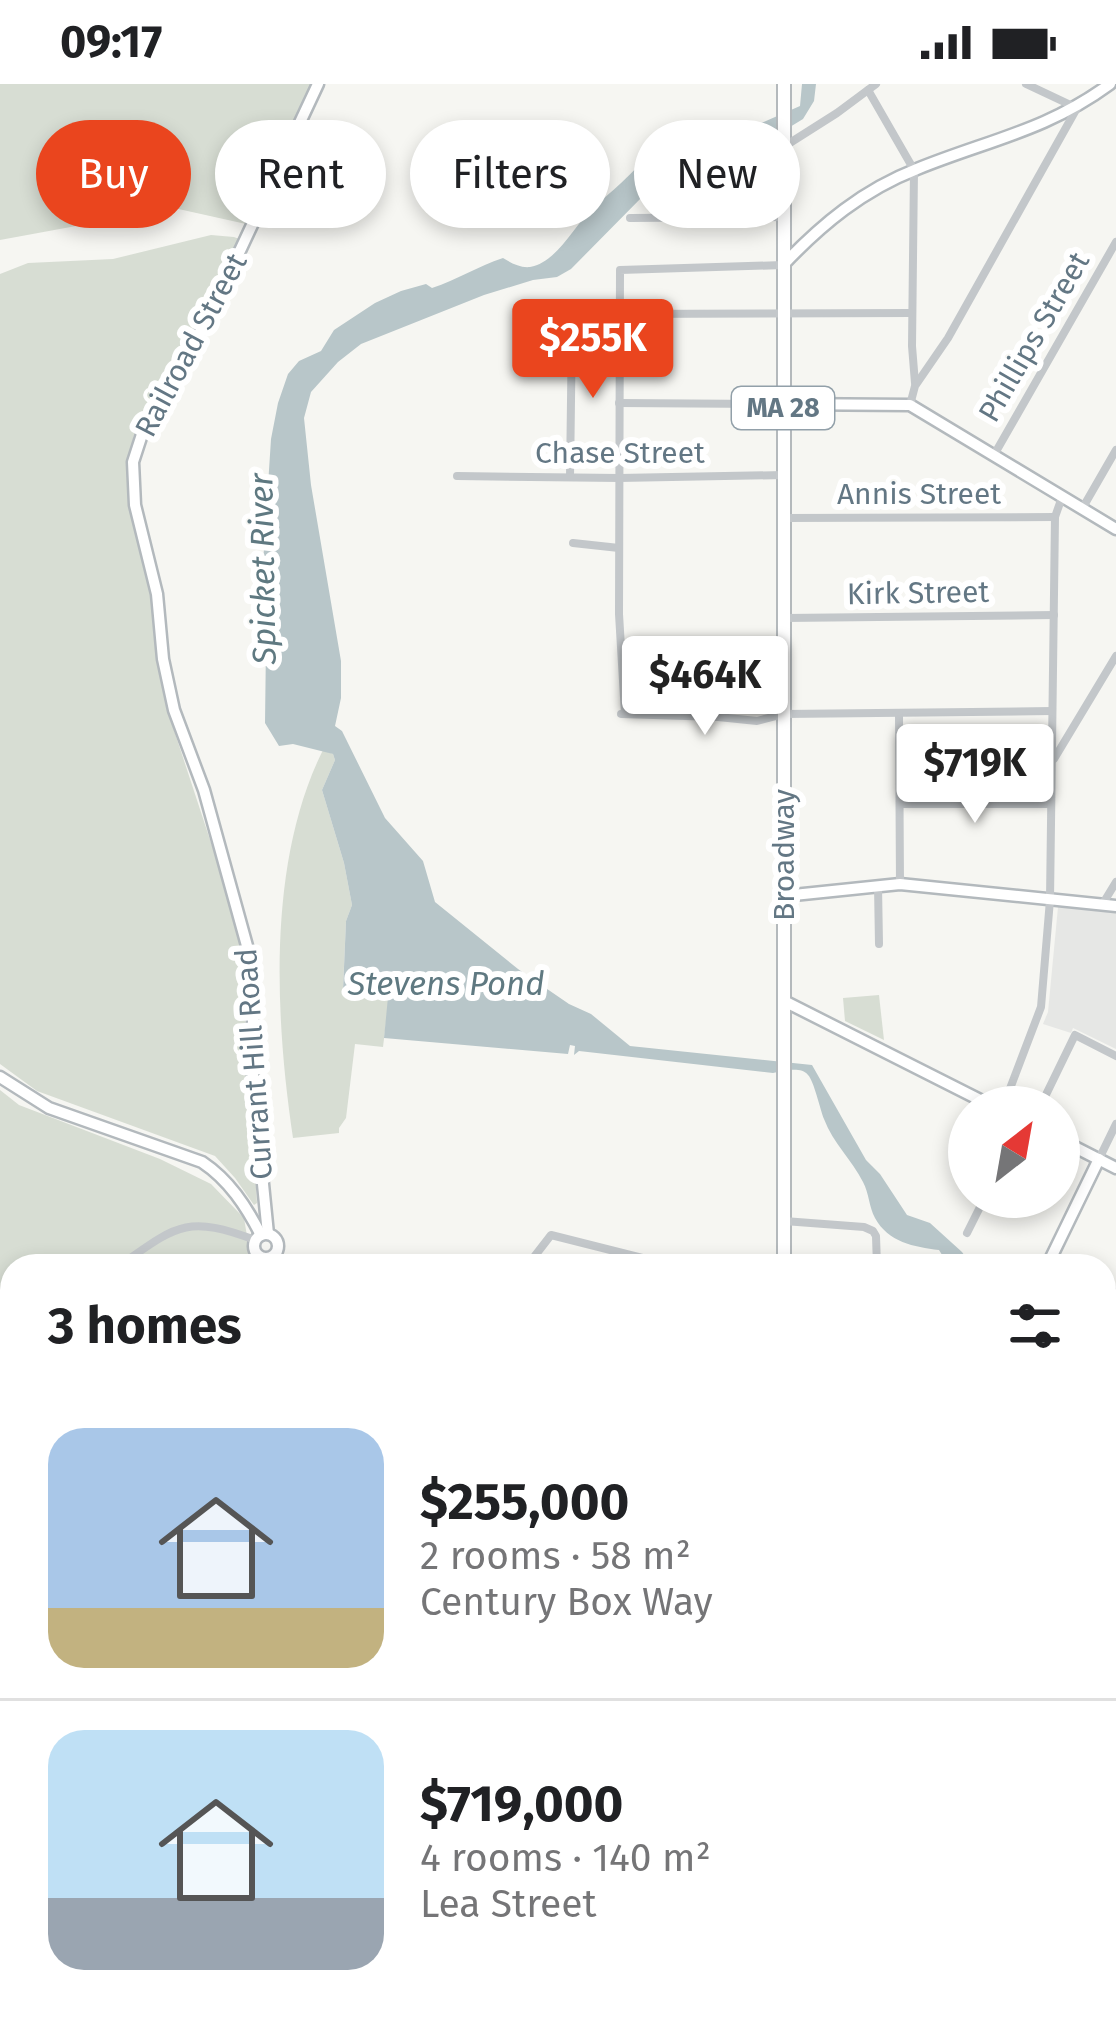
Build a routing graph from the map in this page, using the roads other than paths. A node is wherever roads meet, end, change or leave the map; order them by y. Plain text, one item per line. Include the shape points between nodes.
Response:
1 (318, 84) edge
2 (784, 84) edge
3 (1026, 84) edge
4 (1110, 84) edge
5 (872, 87) edge
6 (1077, 108) junction
7 (783, 120) edge
8 (800, 133) edge
9 (914, 170) junction
10 (631, 218) dead end
11 (634, 218) edge
12 (784, 228) edge
13 (1116, 242) edge
14 (783, 265) junction
15 (783, 313) junction
16 (620, 314) junction
17 (912, 314) junction
18 (572, 324) dead end
19 (915, 386) junction
20 (619, 403) junction
21 (783, 404) junction
22 (910, 405) junction
23 (1116, 450) edge
24 (993, 456) junction
25 (457, 476) dead end
26 (783, 476) junction
27 (570, 477) junction
28 (619, 478) junction
29 (1061, 497) junction
30 (1082, 509) junction
31 (783, 518) junction
32 (1055, 518) junction
33 (1116, 529) edge
34 (572, 544) dead end
35 (619, 548) junction
36 (1054, 615) junction
37 (783, 619) junction
38 (1116, 656) edge
39 (1052, 711) junction
40 (784, 714) junction
41 (899, 715) junction
42 (192, 757) joint
43 (1054, 760) junction
44 (900, 804) junction
45 (1051, 804) junction
46 (1116, 882) edge
47 (900, 884) junction
48 (878, 885) junction
49 (784, 896) junction
50 (1050, 900) junction
51 (1109, 906) edge
52 (879, 944) dead end
53 (784, 1001) junction
54 (1116, 1056) edge
55 (0, 1076) edge
56 (956, 1086) edge
57 (1008, 1086) edge
58 (1050, 1086) edge
59 (1116, 1124) edge
60 (1080, 1150) edge
61 (1099, 1159) junction
62 (1116, 1168) edge
63 (974, 1218) edge
64 (784, 1221) junction
65 (967, 1233) dead end
66 (261, 1236) junction
67 (136, 1254) edge
68 (259, 1254) edge
69 (271, 1254) edge
70 (536, 1254) edge
71 (613, 1254) edge
72 (784, 1254) edge
73 (877, 1254) edge
74 (1053, 1254) edge

1 - 42 main road, Railroad Street via 133,462 163,659
2 - 7 main road, Broadway / MA 28
3 - 6 street
4 - 6 main road
5 - 8 street
5 - 9 street
6 - 9 main road
6 - 19 street
9 - 14 main road via 849,204
9 - 17 street
10 - 11 street
12 - 14 main road, Broadway / MA 28
13 - 24 street, Phillips Street
14 - 15 main road, Broadway / MA 28
14 - 16 street via 620,270
15 - 16 street
15 - 17 street
15 - 21 main road, Broadway / MA 28
16 - 20 street
17 - 19 street
18 - 27 street
19 - 22 street
20 - 21 street
20 - 28 street
21 - 22 main road
21 - 26 main road, Broadway / MA 28
22 - 24 main road
23 - 30 street
24 - 29 main road
25 - 27 street, Chase Street
26 - 28 street, Chase Street
26 - 31 main road, Broadway / MA 28
27 - 28 street, Chase Street
28 - 35 street
29 - 30 main road
29 - 32 street
30 - 33 main road
31 - 32 street, Annis Street
31 - 37 main road, Broadway / MA 28
32 - 36 street
34 - 35 street
35 - 40 street via 622,714 757,721
36 - 37 street, Kirk Street
36 - 39 street
37 - 40 main road, Broadway / MA 28
38 - 43 street
39 - 41 street
39 - 43 street
40 - 41 street
40 - 49 main road, Broadway / MA 28
41 - 44 street
42 - 66 main road, Currant Hill Road via 249,953
43 - 45 street
44 - 45 street
44 - 47 street
45 - 50 street
46 - 51 street
47 - 48 main road
47 - 50 main road
48 - 49 main road
48 - 52 street
49 - 53 main road, Broadway / MA 28
50 - 51 main road
50 - 57 street via 1040,1007
53 - 56 main road
53 - 64 main road, Broadway / MA 28
54 - 58 street via 1075,1035
55 - 66 main road via 49,1108 202,1162 230,1186
59 - 61 street
60 - 61 main road
61 - 62 main road
61 - 74 main road
63 - 65 street
64 - 72 main road, Broadway / MA 28
64 - 73 street via 864,1227 874,1231
66 - 67 street via 182,1227
66 - 68 main road
66 - 69 main road via 278,1242
70 - 71 street via 551,1235

